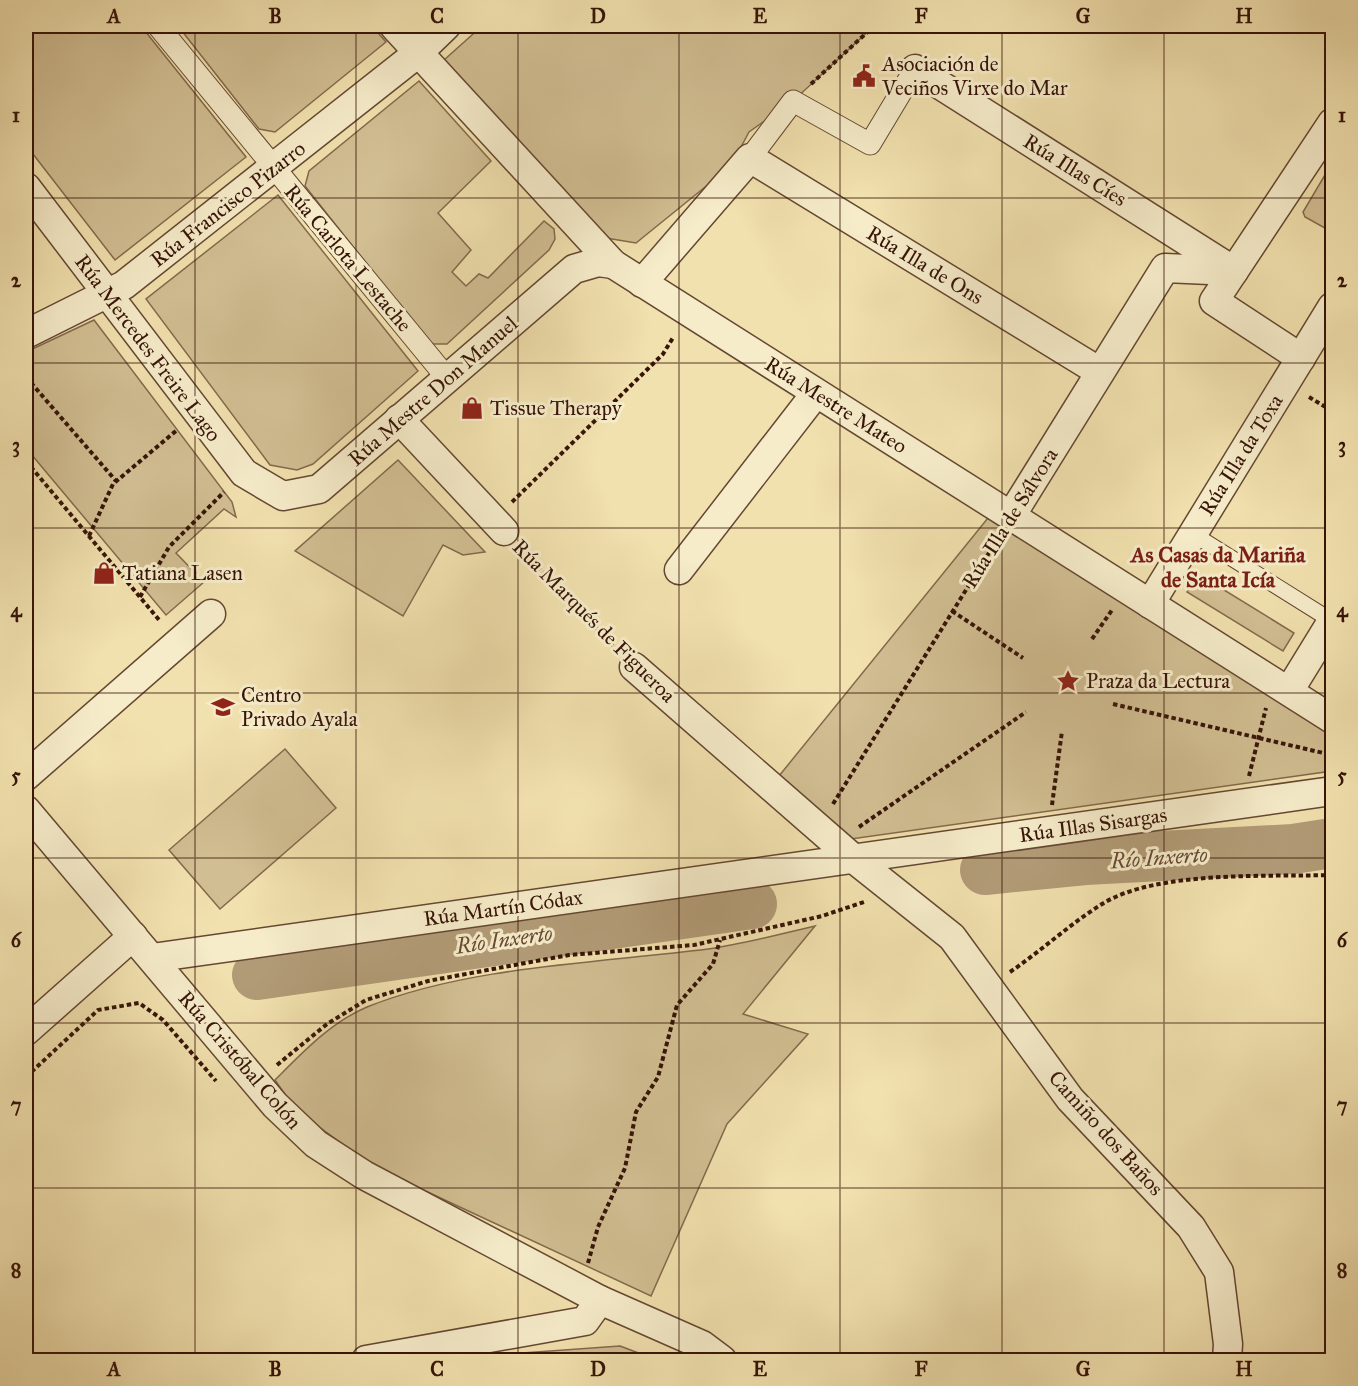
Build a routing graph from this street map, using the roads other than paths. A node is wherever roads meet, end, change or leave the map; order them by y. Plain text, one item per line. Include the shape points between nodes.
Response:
1 (158, 26) edge
2 (394, 26) edge
3 (446, 26) edge
4 (418, 53) junction
5 (915, 69) joint
6 (1332, 123) edge
7 (750, 158) junction
8 (273, 168) junction
9 (26, 187) edge
10 (582, 231) junction
11 (613, 264) junction
12 (574, 269) junction
13 (1234, 272) junction
14 (642, 283) junction
15 (108, 295) junction
16 (1332, 307) edge
17 (26, 334) edge
18 (1301, 358) junction
19 (1100, 372) junction
20 (447, 378) junction
21 (816, 393) junction
22 (399, 419) junction
23 (283, 496) joint
24 (1011, 516) junction
25 (499, 525) road end
26 (1192, 534) junction
27 (679, 570) dead end
28 (1150, 604) junction
29 (211, 614) dead end
30 (1332, 621) edge
31 (634, 667) road end
32 (1280, 686) junction
33 (1332, 719) edge
34 (26, 776) edge
35 (1332, 792) edge
36 (26, 810) edge
37 (836, 843) junction
38 (134, 936) junction
39 (152, 958) junction
40 (26, 1031) edge
41 (600, 1300) junction
42 (366, 1360) edge
43 (722, 1360) edge
44 (1227, 1360) edge

1 - 8 street, Rúa Carlota Lestache
2 - 4 street, Rúa Mestre Mateo
3 - 4 street, Rúa Francisco Pizarro
4 - 8 street, Rúa Francisco Pizarro
4 - 10 street, Rúa Mestre Mateo
5 - 7 street via 870,144 794,101
5 - 13 street, Rúa Illas Cíes
6 - 13 street
7 - 14 street
7 - 19 street, Rúa Illa de Ons
8 - 15 street, Rúa Francisco Pizarro
8 - 20 street, Rúa Carlota Lestache
9 - 15 street, Rúa Mercedes Freire Lago
10 - 11 street, Rúa Mestre Mateo
10 - 12 street
11 - 12 street, Rúa Mestre Don Manuel via 598,262
11 - 14 street, Rúa Mestre Mateo
12 - 20 street, Rúa Mestre Don Manuel
13 - 18 street via 1214,301
13 - 19 street, Rúa Illa de Sálvora via 1165,268
14 - 21 street, Rúa Mestre Mateo
15 - 17 street, Rúa Francisco Pizarro
15 - 23 street, Rúa Mercedes Freire Lago via 244,473
16 - 18 street, Rúa Illa da Toxa
18 - 26 street, Rúa Illa da Toxa
19 - 24 street, Rúa Illa de Sálvora
20 - 22 street, Rúa Mestre Don Manuel
21 - 24 street, Rúa Mestre Mateo
21 - 27 street
22 - 23 street, Rúa Mestre Don Manuel via 319,489
22 - 25 street
24 - 28 street, Rúa Mestre Mateo
26 - 28 street, Rúa Illa da Toxa
26 - 30 lane
28 - 32 street, Rúa Mestre Mateo
29 - 34 street
30 - 32 street
31 - 37 street, Rúa Marqués de Figueroa
32 - 33 street, Rúa Mestre Mateo
35 - 37 street, Rúa Illas Sisargas via 1049,832
36 - 38 street, Rúa Cristóbal Colón
37 - 39 street, Rúa Martín Códax
37 - 44 street, Camiño dos Baños via 952,937 1070,1099 1191,1227 1219,1272
38 - 39 street, Rúa Cristóbal Colón
38 - 40 street
39 - 41 street, Rúa Cristóbal Colón via 295,1125 341,1161
41 - 42 street via 585,1321
41 - 43 street, Rúa Cristóbal Colón via 702,1345

